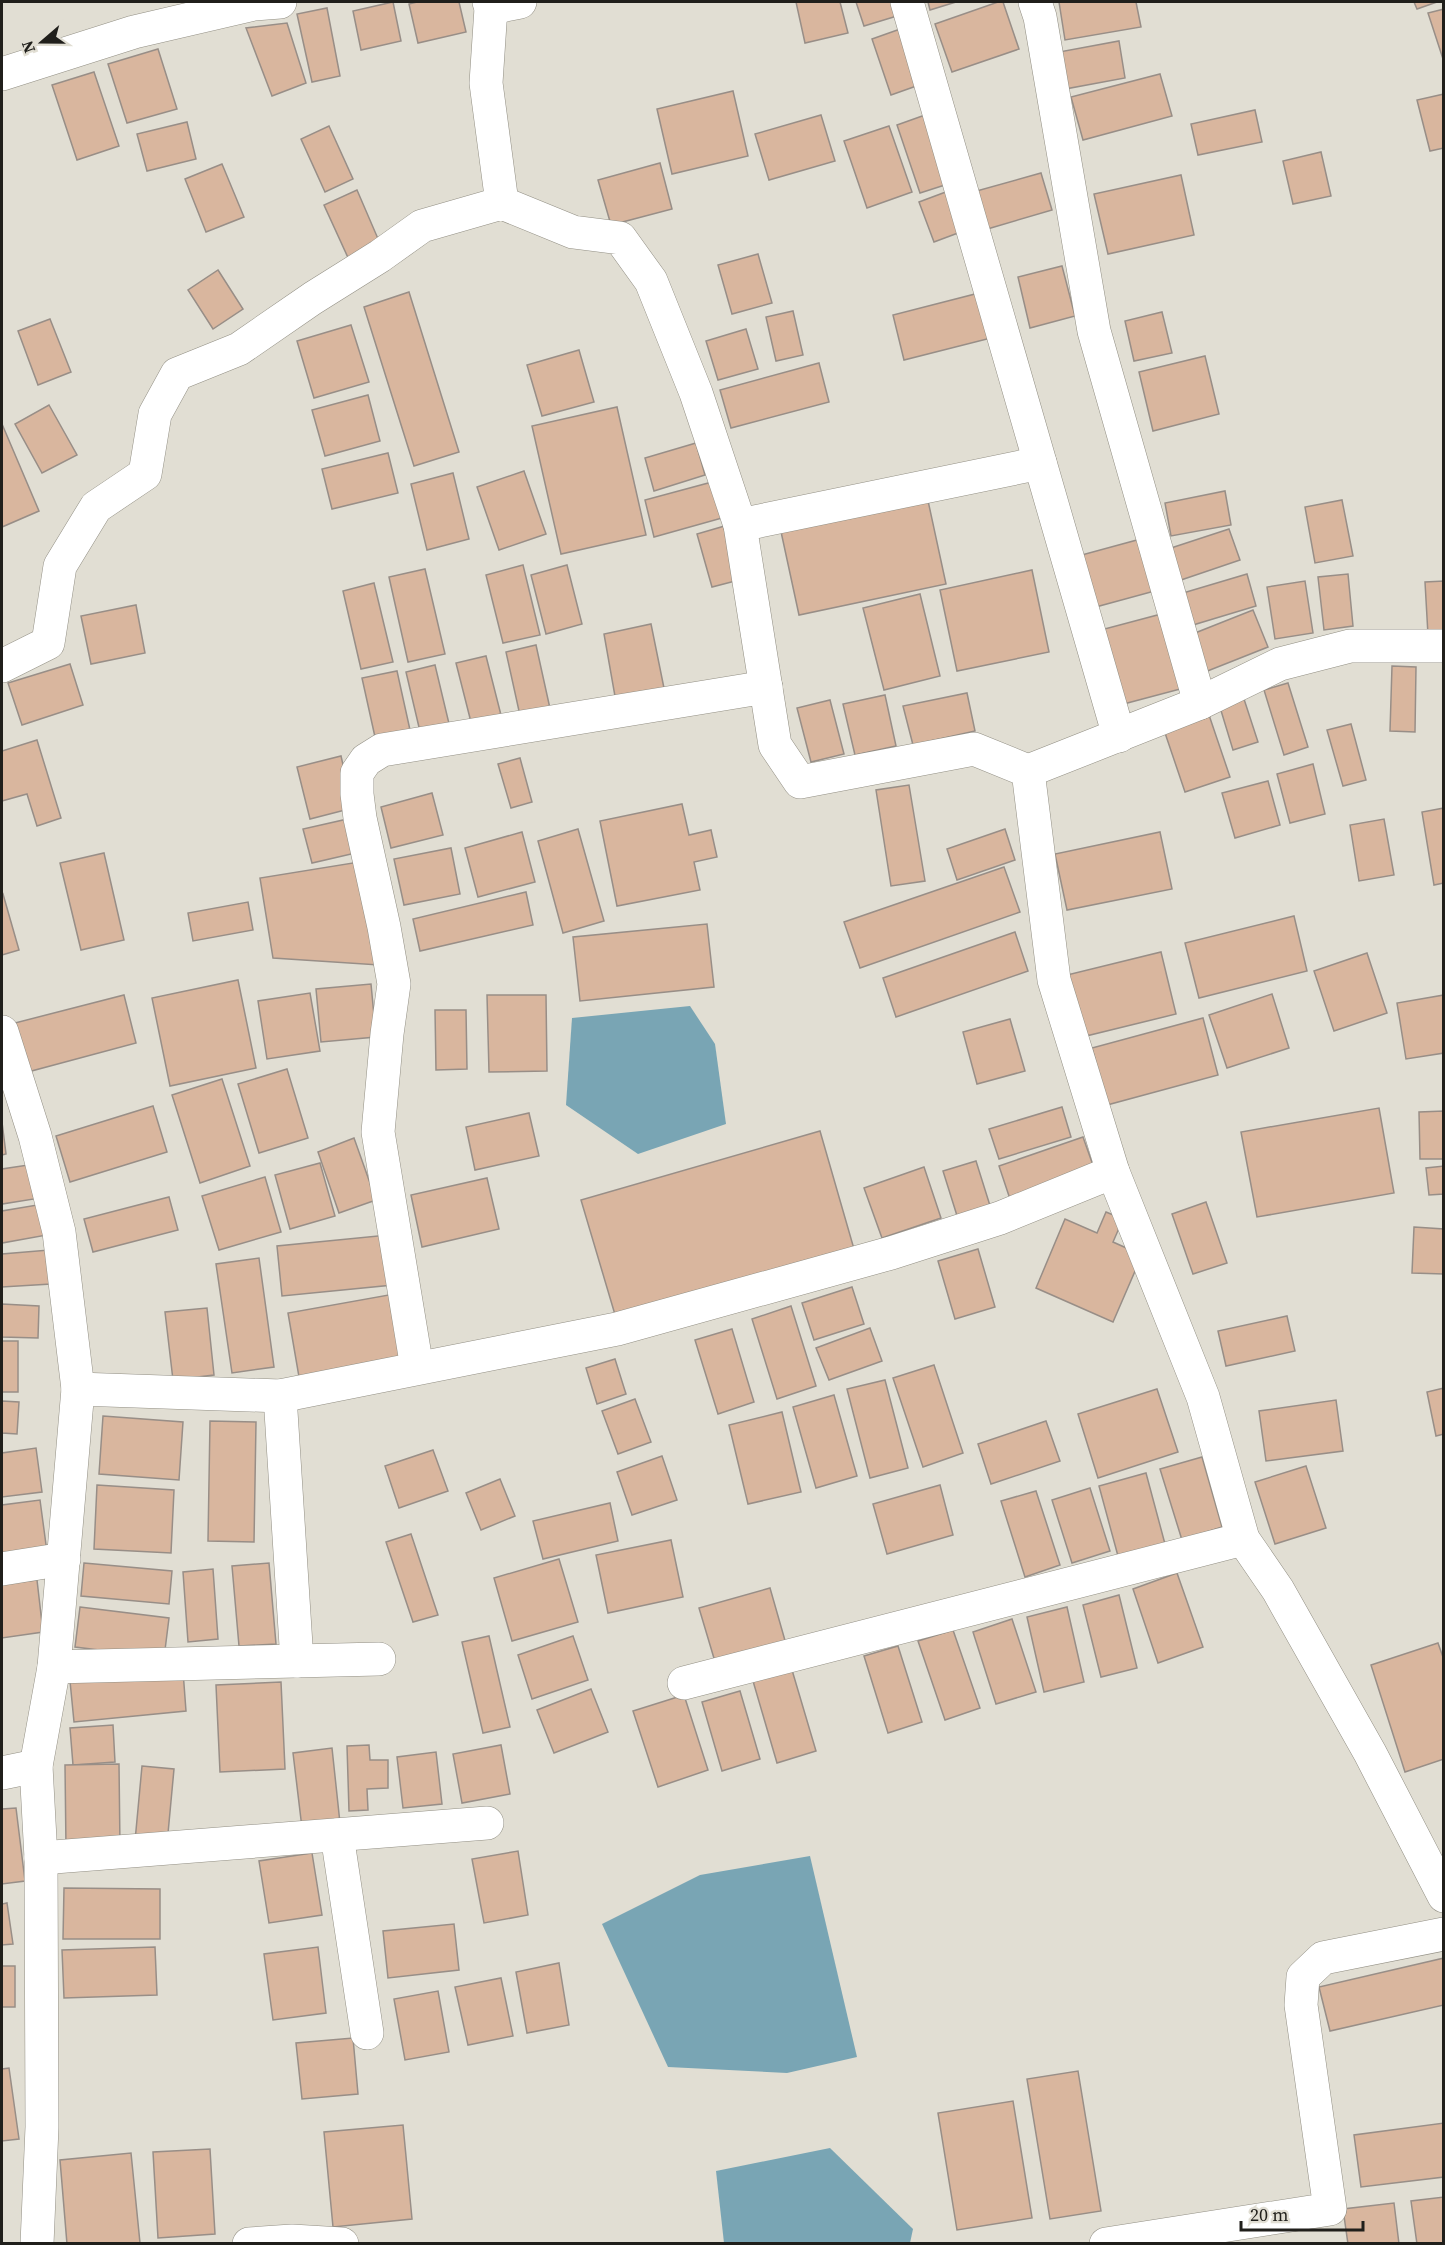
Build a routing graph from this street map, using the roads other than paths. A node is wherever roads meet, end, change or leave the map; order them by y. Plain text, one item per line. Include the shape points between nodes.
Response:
1 (280, 2) edge
2 (907, 2) edge
3 (1035, 2) edge
4 (500, 4) edge
5 (2, 74) edge
6 (502, 203) junction
7 (1040, 463) junction
8 (740, 525) junction
9 (1443, 646) edge
10 (2, 666) edge
11 (766, 687) junction
12 (1200, 704) junction
13 (1119, 736) junction
14 (1028, 771) junction
15 (2, 1032) edge
16 (1113, 1172) junction
17 (417, 1368) junction
18 (78, 1389) junction
19 (280, 1396) junction
20 (1243, 1539) junction
21 (64, 1559) junction
22 (2, 1569) edge
23 (380, 1659) dead end
24 (297, 1660) junction
25 (54, 1667) junction
26 (684, 1683) dead end
27 (36, 1766) junction
28 (2, 1773) edge
29 (487, 1823) dead end
30 (337, 1835) junction
31 (41, 1858) junction
32 (1443, 1896) edge
33 (1443, 1934) edge
34 (367, 2033) dead end
35 (37, 2244) edge
36 (249, 2244) edge
37 (342, 2244) edge
38 (1106, 2244) edge

1 - 5 street via 254,4 134,32
2 - 7 street
3 - 12 street via 1094,331
4 - 6 street via 486,83
6 - 8 street via 573,232 620,238 651,281 696,393
6 - 10 street via 422,226 239,349 177,374 155,414 145,474 96,507 60,566 48,643
7 - 8 street
7 - 13 street
8 - 11 street
9 - 12 street via 1350,646 1280,664
11 - 14 street via 775,745 800,782 974,749
11 - 17 street via 382,750 366,760 357,773 360,818 394,984 378,1132
12 - 13 street
13 - 14 street
14 - 16 street via 1054,980
15 - 18 street via 35,1136 59,1232
16 - 17 street via 1000,1218 891,1253 617,1329
16 - 20 street via 1203,1396
17 - 19 street
18 - 19 street
18 - 21 street
19 - 24 street
20 - 26 street
20 - 32 street via 1278,1590 1347,1713
21 - 22 street
21 - 25 street
23 - 24 street
24 - 25 street
25 - 27 street
27 - 28 street
27 - 31 street
29 - 30 street
30 - 31 street
30 - 34 street
31 - 35 street via 42,2127
33 - 38 street via 1323,1958 1303,1977 1301,2005 1330,2209
36 - 37 street

